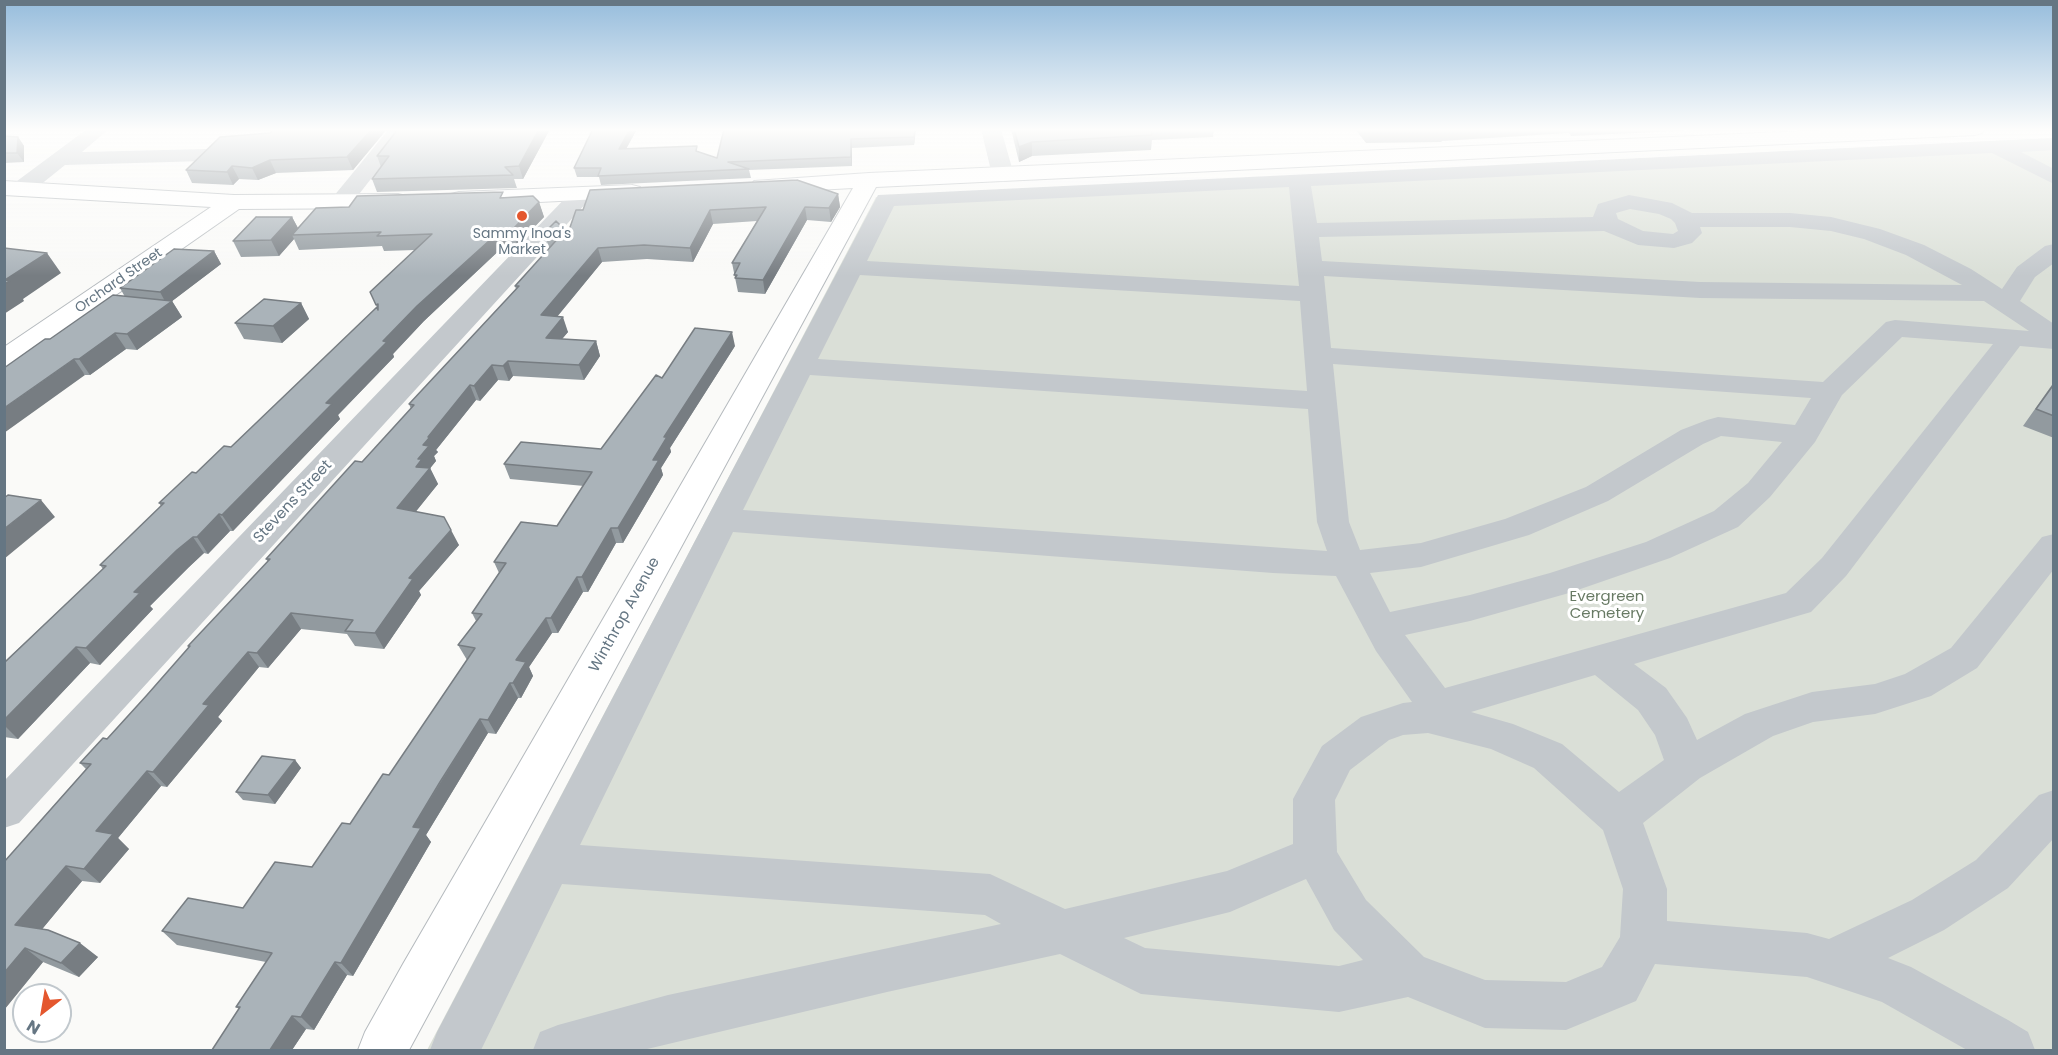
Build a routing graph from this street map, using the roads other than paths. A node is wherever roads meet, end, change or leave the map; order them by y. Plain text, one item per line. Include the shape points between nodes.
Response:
1 (29, 178) edge
2 (360, 178) edge
3 (916, 178) edge
4 (1328, 178) edge
5 (869, 180) junction
6 (1299, 180) junction
7 (746, 186) edge
8 (13, 188) edge
9 (651, 191) edge
10 (580, 195) junction
11 (443, 199) edge
12 (421, 200) edge
13 (234, 202) junction
14 (341, 202) junction
15 (1686, 220) junction
16 (1609, 224) junction
17 (1307, 230) junction
18 (2054, 251) edge
19 (851, 267) junction
20 (1312, 281) junction
21 (1997, 299) junction
22 (2054, 336) edge
23 (2013, 338) junction
24 (2054, 341) edge
25 (1318, 355) junction
26 (4, 360) edge
27 (801, 366) junction
28 (1830, 391) junction
29 (1322, 401) junction
30 (1804, 435) junction
31 (722, 520) junction
32 (2054, 545) edge
33 (1348, 564) junction
34 (1381, 627) junction
35 (1602, 660) junction
36 (1445, 714) junction
37 (1686, 766) junction
38 (2054, 807) edge
39 (4, 810) edge
40 (1618, 817) junction
41 (1315, 855) junction
42 (549, 863) junction
43 (1062, 932) junction
44 (1643, 941) junction
45 (1831, 962) junction
46 (1408, 974) junction
47 (383, 1050) edge
48 (455, 1050) edge
49 (558, 1050) edge
50 (2010, 1050) edge

1 - 8 street
2 - 14 street
3 - 5 main road
4 - 6 street
5 - 7 main road
5 - 47 main road, Winthrop Avenue
6 - 17 street
6 - 19 street via 886,200
8 - 13 main road
9 - 10 main road
10 - 11 main road
10 - 39 street, Stevens Street
12 - 14 main road
13 - 14 main road
13 - 26 main road, Orchard Street
15 - 16 street via 1690,233 1674,241 1638,238
15 - 16 street via 1664,208 1629,202 1606,209 1604,216
15 - 21 street via 1790,219 1852,229 1915,250 1962,274
16 - 17 street
17 - 20 street
18 - 21 street
19 - 20 street
19 - 27 street
20 - 21 street
20 - 25 street
21 - 22 street
23 - 24 street
23 - 28 street via 1896,328
23 - 35 street via 1834,567 1798,603
25 - 28 street
25 - 29 street
27 - 29 street
27 - 31 street
28 - 30 street
29 - 33 street via 1333,522
30 - 33 street via 1718,426 1692,436 1597,494 1517,527 1421,555
30 - 34 street via 1759,490 1726,519 1707,528 1658,550 1557,584
31 - 33 street
31 - 42 street
32 - 37 street via 1964,658 1918,685 1875,699 1812,707 1759,725
33 - 34 street
34 - 36 street
35 - 36 street
35 - 37 street via 1652,699 1673,729
36 - 40 street via 1548,756
36 - 41 street via 1403,719 1375,728 1336,758 1314,799
37 - 40 street
38 - 45 street via 1992,874 1928,915
40 - 44 street via 1646,890
41 - 43 street via 1230,891
41 - 46 street via 1350,915
42 - 43 street via 990,895
42 - 48 street
43 - 46 street via 1142,971 1339,989
43 - 49 street via 668,1019
44 - 45 street via 1807,955
44 - 46 street via 1619,984 1566,1005 1485,1004
45 - 50 street via 1894,982

